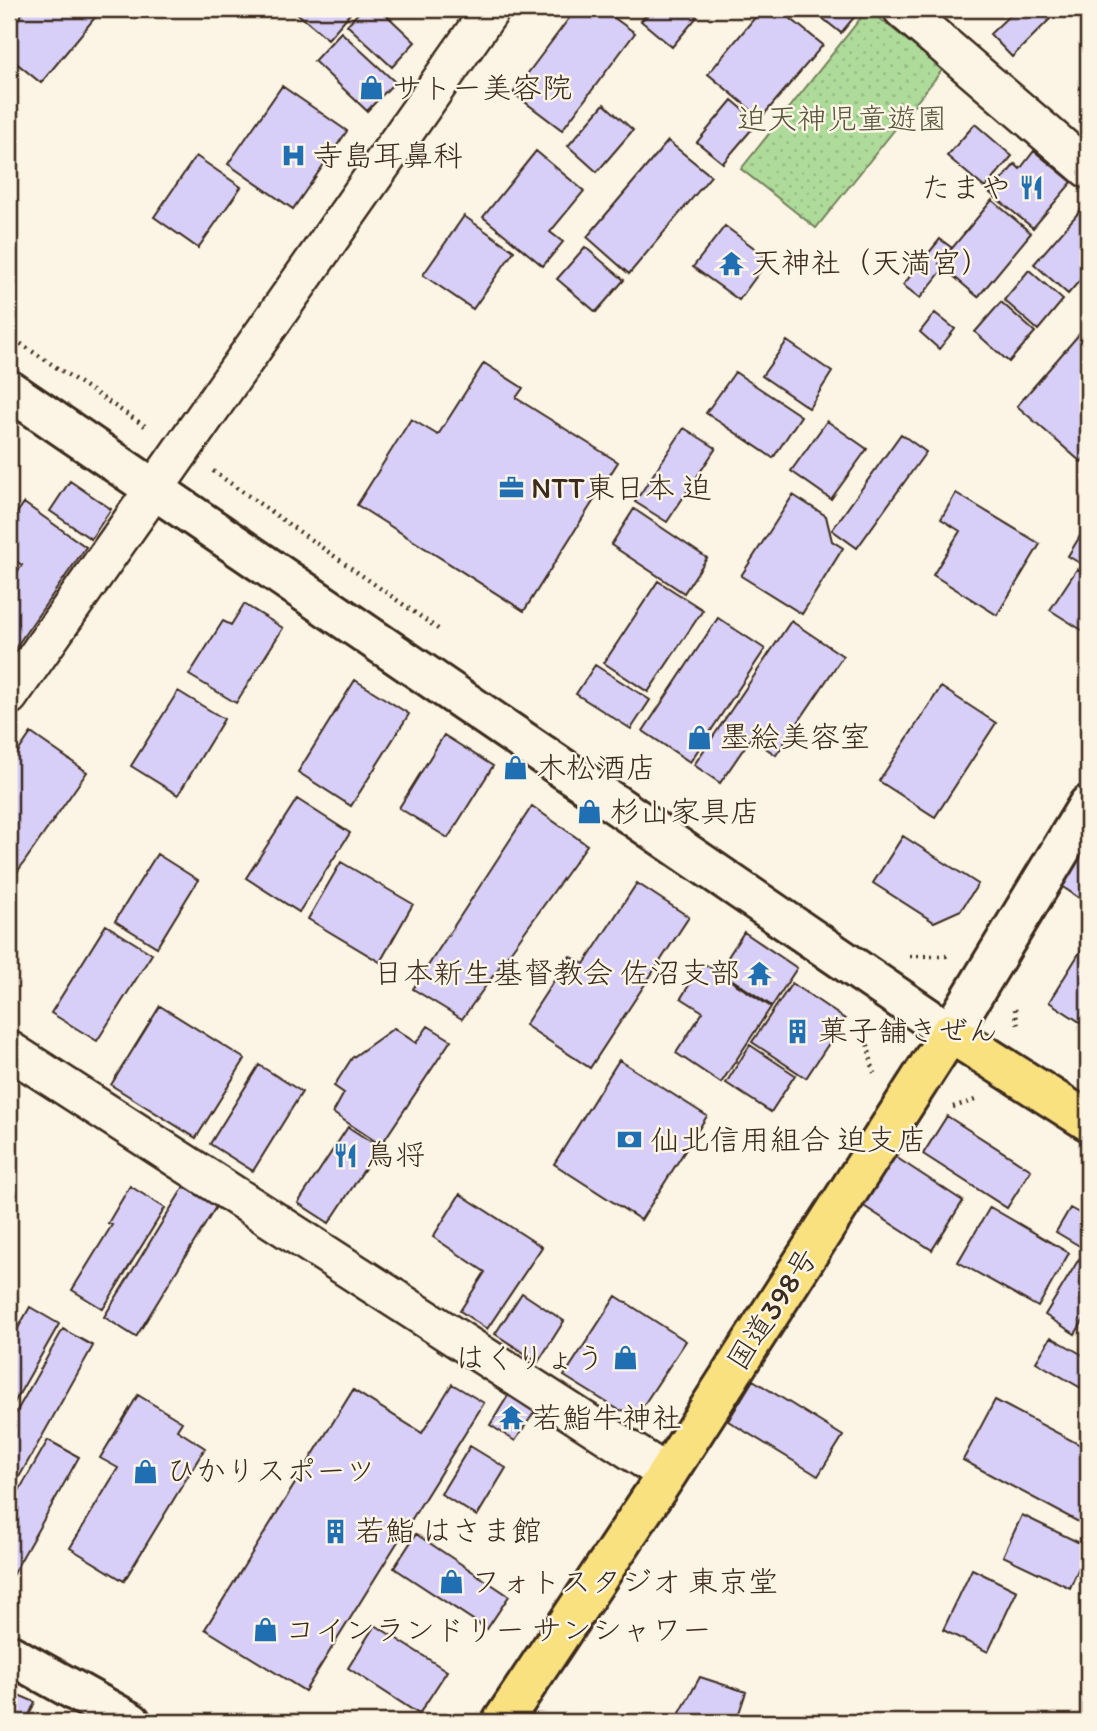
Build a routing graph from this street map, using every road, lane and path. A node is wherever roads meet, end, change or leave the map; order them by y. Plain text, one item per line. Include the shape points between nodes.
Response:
1 (491, 9) edge
2 (902, 9) edge
3 (1088, 169) edge
4 (9, 336) edge
5 (9, 390) edge
6 (182, 450) junction
7 (156, 488) junction
8 (450, 638) dead end
9 (9, 696) edge
10 (1088, 805) edge
11 (955, 950) dead end
12 (902, 956) dead end
13 (950, 1033) junction
14 (9, 1050) edge
15 (1088, 1121) edge
16 (667, 1474) junction
17 (9, 1654) edge
18 (131, 1722) edge
19 (502, 1722) edge

1 - 6 street
2 - 3 street
4 - 6 path
5 - 7 street
6 - 7 street
6 - 8 path
7 - 9 street
7 - 13 street
10 - 13 street
11 - 12 path via 946,956
13 - 15 highway
13 - 16 highway, 国道398号
14 - 16 street
16 - 19 highway, 国道398号
17 - 18 street

